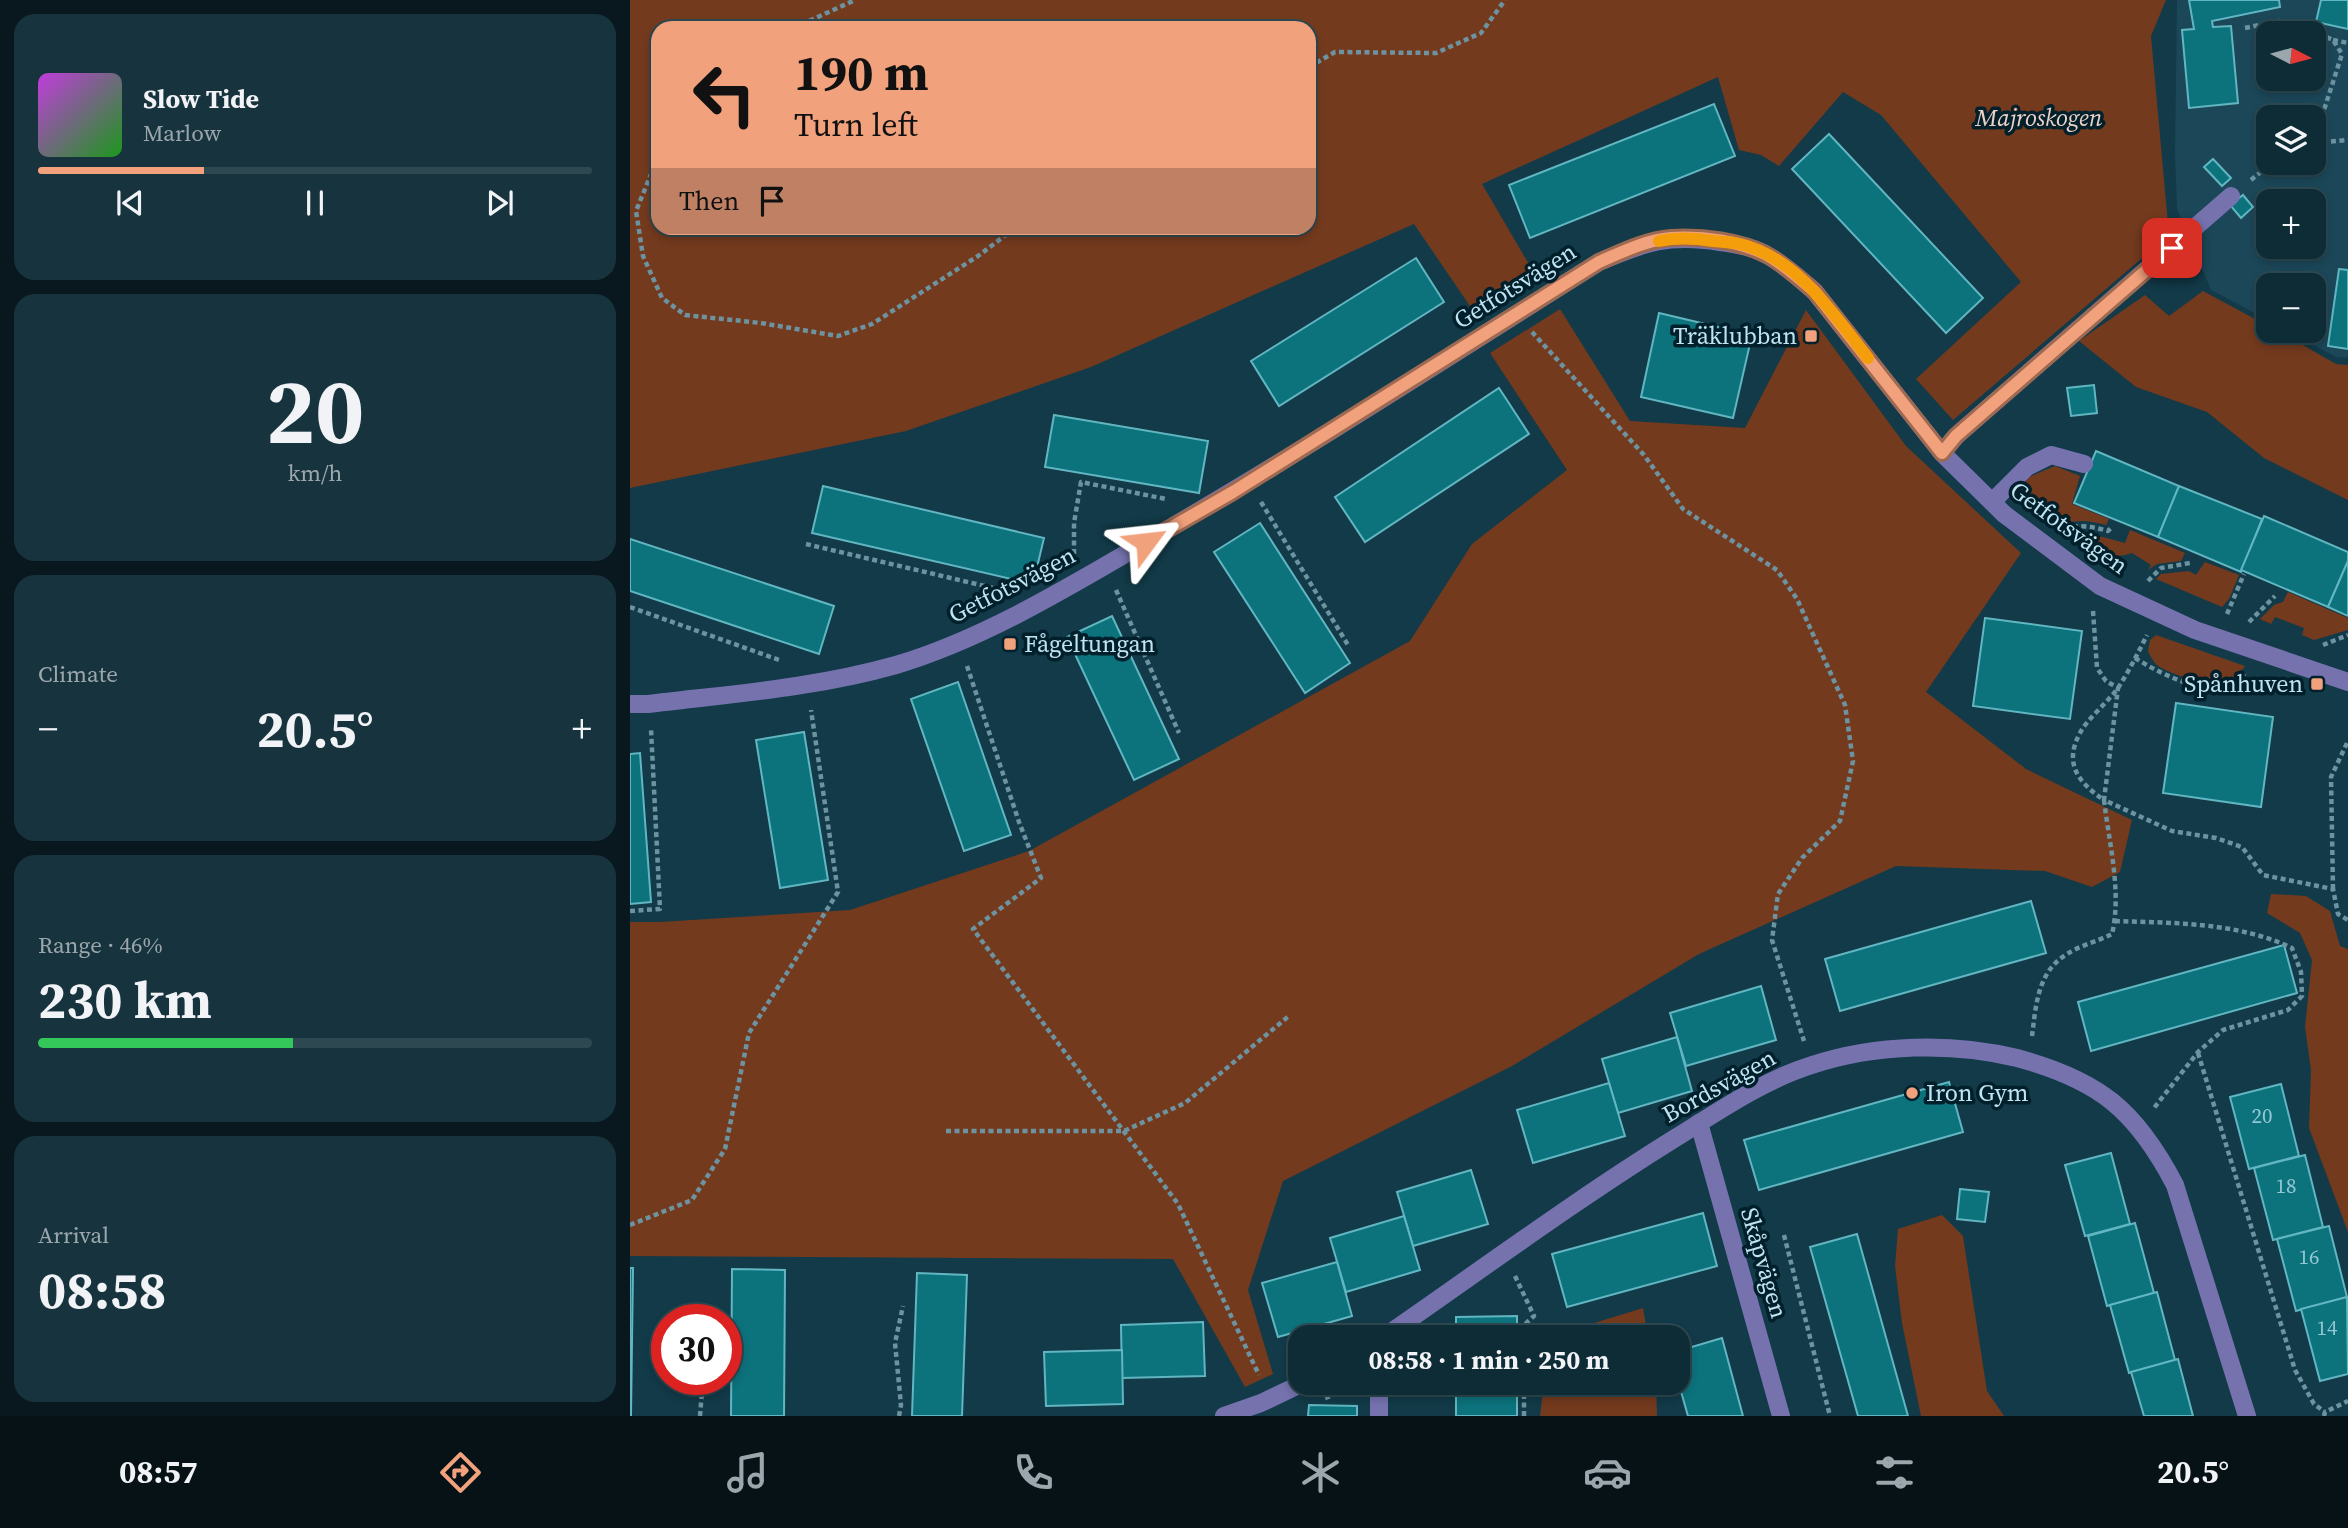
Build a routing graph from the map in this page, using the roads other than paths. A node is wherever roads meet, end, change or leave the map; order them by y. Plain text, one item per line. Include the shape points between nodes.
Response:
1 (2231, 196) dead end
2 (1942, 453) junction
3 (2084, 464) dead end
4 (1992, 502) junction
5 (2348, 682) edge
6 (630, 704) edge
7 (1699, 1123) junction
8 (1401, 1325) edge
9 (1288, 1390) edge
10 (1224, 1416) edge
11 (1781, 1416) edge
12 (2247, 1416) edge

1 - 2 street
2 - 4 street, Getfotsvägen
2 - 6 street, Getfotsvägen via 1815,292 1789,269 1741,245 1671,238 1599,262 1233,492 1060,592 972,636 897,665 807,685
3 - 4 street via 2051,455 2026,467
4 - 5 street, Getfotsvägen via 2100,586 2195,630
7 - 8 street, Bordsvägen
7 - 11 street, Skåpvägen
7 - 12 street, Bordsvägen via 1755,1089 1812,1065 1863,1052 1912,1048 2003,1055 2058,1070 2090,1085 2139,1127 2175,1185
9 - 10 street

